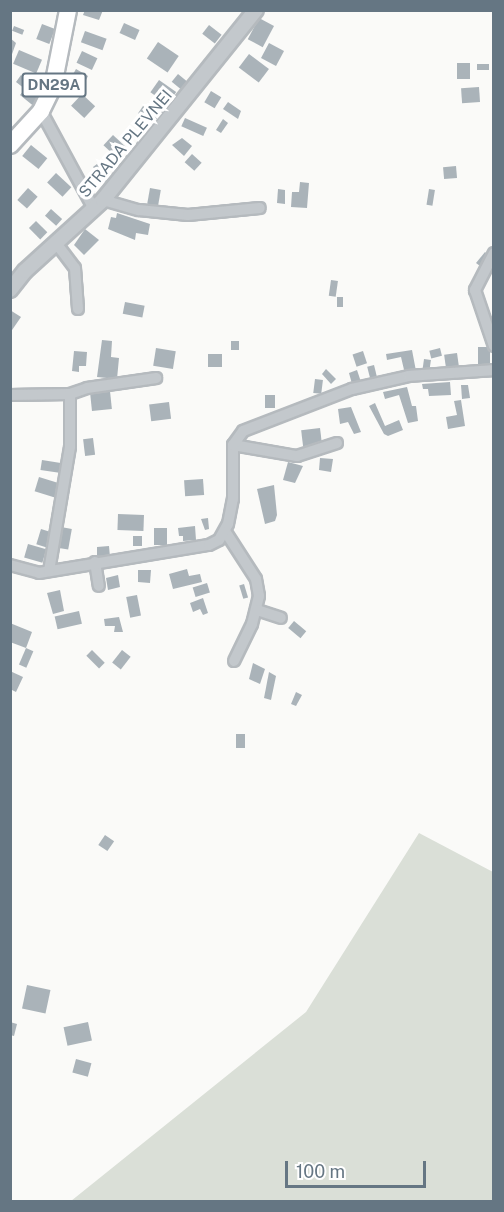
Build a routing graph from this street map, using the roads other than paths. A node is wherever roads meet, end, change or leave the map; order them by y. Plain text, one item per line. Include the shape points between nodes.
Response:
1 (68, 10) edge
2 (256, 10) edge
3 (41, 111) junction
4 (10, 145) edge
5 (98, 204) junction
6 (260, 208) dead end
7 (56, 243) junction
8 (494, 253) edge
9 (10, 290) edge
10 (78, 309) dead end
11 (494, 346) edge
12 (494, 370) edge
13 (156, 378) dead end
14 (10, 394) edge
15 (70, 394) junction
16 (338, 443) dead end
17 (233, 445) junction
18 (225, 531) junction
19 (96, 562) junction
20 (15, 567) edge
21 (49, 571) junction
22 (99, 586) dead end
23 (257, 610) junction
24 (280, 618) dead end
25 (234, 661) dead end

1 - 3 main road, DN29A via 53,86
2 - 5 street, STRADA PLEVNEI
3 - 4 main road, DN29A
3 - 5 street
5 - 6 street via 188,215
5 - 7 street, STRADA PLEVNEI
7 - 9 street, STRADA PLEVNEI
7 - 10 street via 75,268
8 - 11 street via 475,290
12 - 17 street via 409,376 352,389 243,431
13 - 15 street via 95,386
14 - 15 street
15 - 21 street via 70,447
16 - 17 street via 297,456
17 - 18 street via 233,499
18 - 19 street via 209,545
18 - 23 street via 256,579
19 - 21 street
19 - 22 street
20 - 21 street via 29,573
23 - 24 street
23 - 25 street

